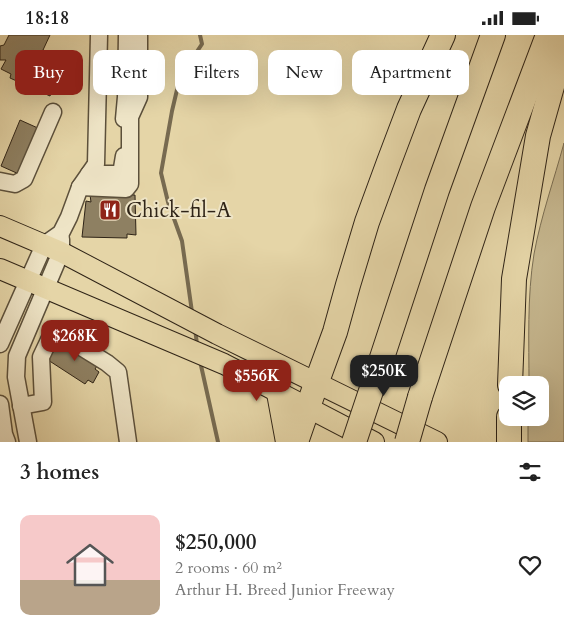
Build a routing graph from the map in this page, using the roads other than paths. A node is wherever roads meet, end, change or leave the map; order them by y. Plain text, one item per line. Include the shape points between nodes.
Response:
1 (99, 35) edge
2 (127, 35) edge
3 (139, 35) edge
4 (443, 35) edge
5 (493, 35) edge
6 (548, 35) edge
7 (564, 44) edge
8 (52, 112) dead end
9 (0, 181) edge
10 (85, 181) junction
11 (0, 226) edge
12 (55, 244) junction
13 (0, 269) edge
14 (37, 285) junction
15 (0, 344) edge
16 (510, 376) edge
17 (316, 384) junction
18 (279, 393) junction
19 (0, 404) edge
20 (21, 406) junction
21 (307, 409) junction
22 (509, 426) edge
23 (7, 442) edge
24 (28, 442) edge
25 (128, 442) edge
26 (288, 442) edge
27 (296, 442) edge
28 (354, 442) edge
29 (374, 442) edge
30 (406, 442) edge
31 (437, 442) edge
32 (509, 442) edge

1 - 10 lane via 96,164
2 - 10 lane via 121,174
3 - 10 lane via 139,97 130,117 130,184 126,189
4 - 17 highway via 389,162
5 - 28 highway, bridge via 437,190
6 - 30 highway, bridge via 483,207
7 - 16 highway via 538,137 514,279
8 - 9 lane via 24,179 15,185
10 - 12 lane
11 - 12 main road
12 - 14 lane
12 - 17 main road via 156,302
13 - 14 main road
14 - 15 lane
14 - 18 main road via 224,364
14 - 20 lane via 17,356 16,377
17 - 21 highway
17 - 31 main road
18 - 21 main road
18 - 26 highway
19 - 23 lane
20 - 24 lane
20 - 25 lane via 43,402 41,357 50,338 60,334 118,372
21 - 27 highway
21 - 29 main road
22 - 32 highway

